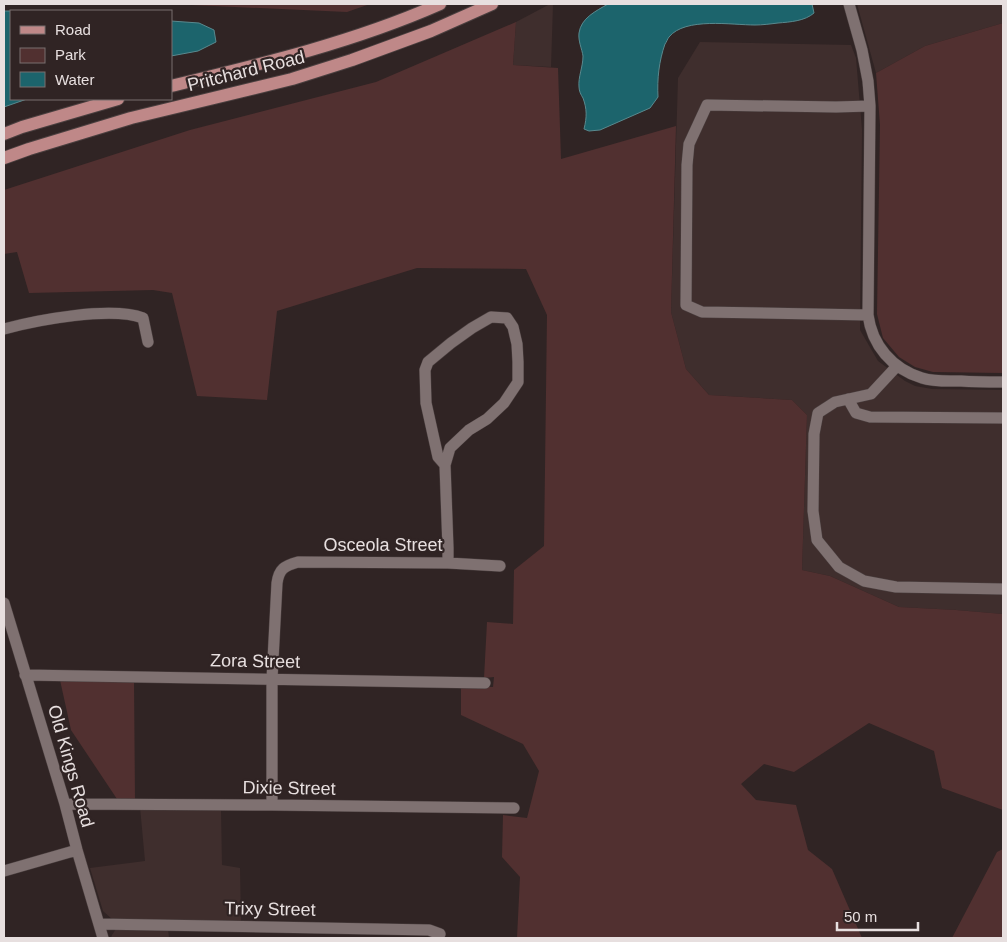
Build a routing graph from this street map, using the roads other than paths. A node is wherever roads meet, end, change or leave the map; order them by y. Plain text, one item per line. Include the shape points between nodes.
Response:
1 (440, 4) edge
2 (492, 4) edge
3 (848, 4) edge
4 (172, 86) edge
5 (115, 100) edge
6 (870, 106) junction
7 (4, 134) edge
8 (4, 158) edge
9 (868, 315) junction
10 (4, 329) edge
11 (148, 342) dead end
12 (897, 366) junction
13 (1003, 382) edge
14 (848, 399) junction
15 (1003, 418) edge
16 (445, 465) junction
17 (448, 563) junction
18 (500, 566) dead end
19 (1003, 589) edge
20 (4, 603) edge
21 (25, 675) junction
22 (272, 679) junction
23 (485, 683) dead end
24 (65, 804) junction
25 (272, 805) junction
26 (514, 808) dead end
27 (77, 850) junction
28 (4, 871) edge
29 (99, 924) junction
30 (440, 934) dead end
31 (103, 938) edge

1 - 4 main road, Pritchard Road via 348,40
2 - 8 main road, Pritchard Road via 352,60 275,83 131,118
3 - 6 street via 862,50
5 - 7 main road
6 - 9 street
6 - 9 street via 707,105 689,144 687,174 686,305 702,312
9 - 12 street via 876,341
10 - 11 street via 80,315 133,315 143,318
12 - 13 street via 924,379
12 - 14 street via 871,394
14 - 15 street via 856,413 870,417
14 - 19 street via 835,402 818,413 814,434 813,511 817,540 839,567 864,581 896,587
16 - 16 street via 450,448 504,404 518,382 517,344 507,318 491,317 451,342 428,362 425,370 426,402 438,457
16 - 17 street
17 - 18 street, Osceola Street
17 - 22 street, Osceola Street via 298,562 288,565 280,571 277,583
20 - 21 street, Old Kings Road
21 - 22 street, Zora Street
21 - 24 street, Old Kings Road
22 - 23 street, Zora Street
22 - 25 street
24 - 25 street, Dixie Street
24 - 27 street, Old Kings Road
25 - 26 street, Dixie Street
27 - 28 street
27 - 29 street, Old Kings Road
29 - 30 street, Trixy Street via 429,930
29 - 31 street, Old Kings Road

